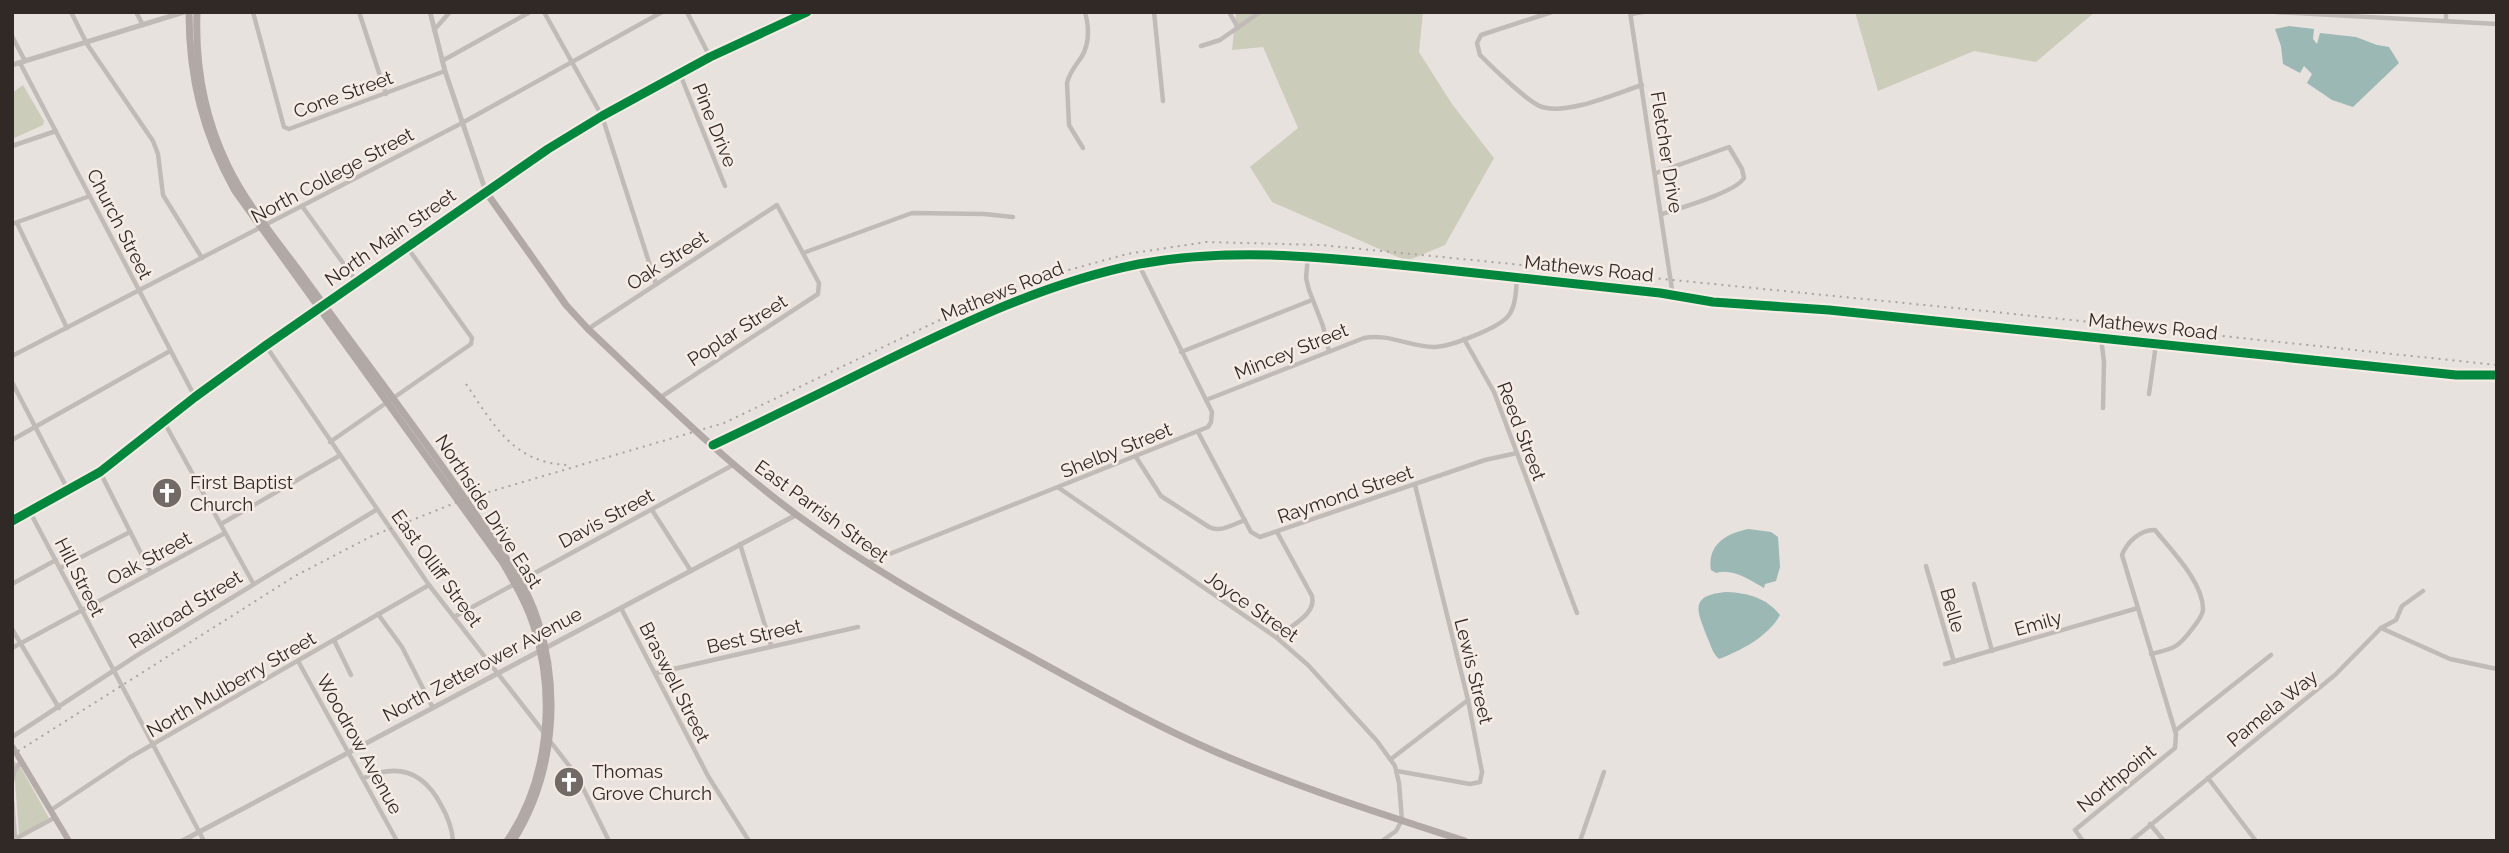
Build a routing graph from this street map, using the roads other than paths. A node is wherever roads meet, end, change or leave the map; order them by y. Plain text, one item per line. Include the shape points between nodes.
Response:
1 (71, 12) edge
2 (136, 12) edge
3 (187, 12) edge
4 (197, 12) edge
5 (253, 12) edge
6 (359, 12) edge
7 (430, 12) edge
8 (450, 12) edge
9 (530, 12) edge
10 (544, 12) edge
11 (662, 12) edge
12 (687, 12) edge
13 (807, 12) edge
14 (1085, 12) edge
15 (1154, 12) edge
16 (1229, 12) edge
17 (1260, 12) edge
18 (1552, 12) edge
19 (1643, 12) edge
20 (2275, 12) edge
21 (2280, 12) edge
22 (2446, 12) edge
23 (1631, 13) edge
24 (2446, 20) junction
25 (2497, 24) edge
26 (143, 25) junction
27 (1238, 28) junction
28 (433, 31) junction
29 (12, 36) edge
30 (87, 44) junction
31 (1201, 46) dead end
32 (710, 57) junction
33 (442, 61) junction
34 (23, 62) junction
35 (571, 62) junction
36 (12, 65) edge
37 (445, 71) junction
38 (680, 74) junction
39 (1642, 85) junction
40 (386, 94) junction
41 (1163, 101) dead end
42 (602, 116) junction
43 (462, 123) junction
44 (56, 131) junction
45 (12, 146) edge
46 (1083, 148) dead end
47 (1656, 173) junction
48 (725, 186) dead end
49 (486, 192) junction
50 (90, 196) junction
51 (302, 206) junction
52 (1662, 214) junction
53 (1013, 217) dead end
54 (15, 223) edge
55 (263, 227) junction
56 (406, 246) junction
57 (803, 253) junction
58 (1308, 256) junction
59 (202, 258) junction
60 (1139, 264) junction
61 (1517, 278) junction
62 (356, 281) junction
63 (656, 284) junction
64 (138, 291) junction
65 (1673, 296) junction
66 (1312, 300) junction
67 (321, 306) junction
68 (67, 328) junction
69 (588, 329) junction
70 (2101, 338) junction
71 (1464, 339) junction
72 (2156, 344) junction
73 (265, 346) junction
74 (170, 351) junction
75 (1329, 351) junction
76 (1181, 352) junction
77 (12, 356) edge
78 (2497, 375) edge
79 (12, 383) edge
80 (2150, 394) dead end
81 (195, 397) junction
82 (660, 398) junction
83 (390, 399) junction
84 (1206, 400) junction
85 (2103, 408) dead end
86 (164, 422) junction
87 (36, 428) junction
88 (1198, 432) junction
89 (12, 440) edge
90 (330, 442) junction
91 (712, 445) junction
92 (1517, 453) junction
93 (339, 456) junction
94 (1136, 457) junction
95 (734, 465) junction
96 (100, 472) junction
97 (1415, 485) junction
98 (1059, 488) junction
99 (68, 491) junction
100 (376, 510) junction
101 (652, 510) junction
102 (30, 512) junction
103 (796, 515) junction
104 (1245, 520) junction
105 (12, 522) edge
106 (221, 524) junction
107 (130, 532) junction
108 (1277, 532) junction
109 (225, 533) junction
110 (740, 544) junction
111 (56, 560) junction
112 (866, 564) junction
113 (1926, 566) dead end
114 (60, 568) junction
115 (691, 570) junction
116 (151, 573) junction
117 (517, 581) junction
118 (253, 583) junction
119 (12, 584) edge
120 (1974, 584) dead end
121 (429, 585) junction
122 (2423, 591) dead end
123 (621, 608) junction
124 (2138, 608) junction
125 (82, 610) junction
126 (1577, 613) dead end
127 (378, 614) junction
128 (454, 617) junction
129 (859, 627) dead end
130 (2381, 628) junction
131 (12, 629) edge
132 (1277, 638) junction
133 (334, 640) junction
134 (20, 643) junction
135 (771, 645) junction
136 (12, 648) edge
137 (543, 650) junction
138 (1992, 650) junction
139 (2151, 654) junction
140 (2271, 655) dead end
141 (298, 661) junction
142 (1954, 662) junction
143 (1945, 664) dead end
144 (2497, 669) edge
145 (114, 671) junction
146 (656, 673) junction
147 (499, 674) junction
148 (351, 675) dead end
149 (1468, 700) junction
150 (59, 708) junction
151 (433, 708) junction
152 (2175, 731) junction
153 (12, 737) edge
154 (547, 738) junction
155 (152, 745) junction
156 (12, 746) edge
157 (350, 752) junction
158 (12, 753) edge
159 (1391, 759) junction
160 (21, 762) junction
161 (1397, 771) junction
162 (1604, 772) dead end
163 (12, 778) edge
164 (364, 778) junction
165 (2208, 778) junction
166 (12, 803) edge
167 (50, 810) junction
168 (54, 818) junction
169 (1402, 820) junction
170 (2150, 824) junction
171 (199, 831) junction
172 (15, 840) edge
173 (69, 841) edge
174 (181, 841) edge
175 (204, 841) edge
176 (397, 841) edge
177 (453, 841) edge
178 (507, 841) edge
179 (513, 841) edge
180 (610, 841) edge
181 (749, 841) edge
182 (1382, 841) edge
183 (1465, 841) edge
184 (1580, 841) edge
185 (2083, 841) edge
186 (2131, 841) edge
187 (2164, 841) edge
188 (2256, 841) edge

1 - 30 street
2 - 26 street
3 - 26 street
3 - 55 main road via 192,77 206,131 226,175
4 - 55 main road via 198,70 214,133
5 - 40 street, Cone Street via 284,127
6 - 40 street
7 - 28 street
8 - 28 street
9 - 33 street
10 - 35 street
11 - 35 street, North College Street
12 - 32 street
13 - 32 street, North Main Street
14 - 46 street via 1088,40 1067,83 1067,117
15 - 41 street
16 - 27 street
17 - 27 street
18 - 39 street via 1481,36 1477,43 1480,55 1540,107 1575,106
19 - 23 street
20 - 21 street
21 - 24 street
22 - 24 street
23 - 39 street, Fletcher Drive
24 - 25 street
26 - 30 street
27 - 31 street
28 - 33 street
29 - 34 street, Church Street
30 - 34 street
30 - 59 street via 153,141 163,195
32 - 38 street, North Main Street
33 - 37 street
34 - 36 street
34 - 44 street, Church Street
35 - 42 street
35 - 43 street, North College Street
37 - 40 street, Cone Street
37 - 43 street
38 - 42 street, North Main Street
38 - 48 street, Pine Drive
39 - 47 street, Fletcher Drive
42 - 49 street, North Main Street
42 - 63 street
43 - 49 street
43 - 51 street, North College Street
44 - 45 street
44 - 50 street, Church Street
47 - 52 street, Fletcher Drive
47 - 52 street via 1729,146 1744,178 1729,190
49 - 56 main road, North Main Street
49 - 69 main road, East Parrish Street
50 - 54 street
50 - 64 street, Church Street
51 - 55 street, North College Street
51 - 62 street
52 - 65 street, Fletcher Drive
53 - 57 street via 912,213
54 - 68 street
55 - 59 street, North College Street
55 - 67 main road, Northside Drive East
56 - 62 main road, North Main Street
56 - 83 street via 472,338 471,344
57 - 63 street, Oak Street via 778,205
57 - 82 street, Poplar Street via 817,280 818,294
58 - 60 street, Mathews Road via 1195,257
58 - 61 street, Mathews Road
58 - 66 street
59 - 64 street, North College Street
60 - 76 street
60 - 91 street, Mathews Road via 1048,289 990,311
61 - 65 street, Mathews Road
61 - 71 street, Mincey Street via 1507,318
62 - 67 main road, North Main Street
63 - 69 street, Oak Street
64 - 68 street, North College Street
64 - 74 street, Church Street
65 - 70 street, Mathews Road
66 - 75 street
66 - 76 street
67 - 73 main road, North Main Street
67 - 83 main road, Northside Drive East
68 - 77 street, North College Street
69 - 82 main road, East Parrish Street
70 - 72 street, Mathews Road
70 - 85 street
71 - 75 street, Mincey Street via 1433,348 1371,336
71 - 92 street, Reed Street via 1494,392
72 - 78 street, Mathews Road via 2456,375
72 - 80 street
73 - 81 main road, North Main Street
73 - 90 street, East Olliff Street
74 - 81 street, Church Street
74 - 87 street
75 - 84 street, Mincey Street
76 - 84 street
79 - 87 street
81 - 86 main road, North Main Street
82 - 91 main road, East Parrish Street
83 - 90 street
83 - 117 main road, Northside Drive East
84 - 88 street, Shelby Street via 1211,422
86 - 96 main road, North Main Street
86 - 106 street
87 - 89 street
87 - 99 street
88 - 94 street, Shelby Street
88 - 104 street
90 - 93 street, East Olliff Street
91 - 95 main road, East Parrish Street
92 - 97 street, Raymond Street
92 - 126 street, Reed Street
93 - 100 street, East Olliff Street
93 - 106 street
94 - 98 street, Shelby Street
94 - 104 street via 1161,496 1209,527 1215,530
95 - 101 street, Davis Street
95 - 103 main road, East Parrish Street
96 - 99 main road, North Main Street
96 - 107 street
97 - 108 street, Raymond Street
97 - 149 street, Lewis Street
98 - 112 street, Shelby Street
98 - 132 street, Joyce Street
99 - 102 main road, North Main Street
100 - 118 street, Railroad Street
100 - 121 street, East Olliff Street
101 - 115 street
101 - 117 street, Davis Street
102 - 105 main road, North Main Street
102 - 111 street, Hill Street
103 - 110 street, North Zetterower Avenue
103 - 112 main road, East Parrish Street
104 - 108 street, Raymond Street via 1257,537
106 - 109 street
107 - 114 street
107 - 116 street
108 - 132 street via 1314,604
109 - 116 street, Oak Street
109 - 118 street
110 - 115 street, North Zetterower Avenue
110 - 135 street
111 - 114 street, Hill Street
111 - 119 street
112 - 169 main road, East Parrish Street via 1049,667 1220,754
113 - 142 street, Belle
114 - 125 street, Hill Street
115 - 123 street, North Zetterower Avenue
116 - 125 street, Oak Street
117 - 128 street, Davis Street
117 - 137 main road, Northside Drive East
118 - 145 street, Railroad Street
120 - 138 street
121 - 127 street, North Mulberry Street
121 - 128 street, East Olliff Street
122 - 130 street, Pamela Way via 2402,606 2396,620
123 - 137 street, North Zetterower Avenue
123 - 146 street, Braswell Street
124 - 138 street, Emily
124 - 139 street, Northpoint
124 - 139 street, Northpoint via 2122,555 2144,531 2155,530 2193,579 2203,610 2180,645
125 - 134 street, Oak Street
125 - 145 street, Hill Street
127 - 133 street, North Mulberry Street
127 - 151 street via 402,647
128 - 147 street, East Olliff Street
129 - 135 street, Best Street
130 - 144 street via 2450,659
130 - 165 street, Pamela Way via 2335,675
131 - 134 street
132 - 159 street, Joyce Street via 1308,665
133 - 141 street, North Mulberry Street
133 - 148 street
134 - 136 street, Oak Street
134 - 150 street
135 - 146 street, Best Street
137 - 147 street, North Zetterower Avenue
137 - 154 main road, Northside Drive East
138 - 142 street, Emily
139 - 152 street, Northpoint
140 - 152 street
141 - 155 street, North Mulberry Street
141 - 157 street, Woodrow Avenue
142 - 143 street, Emily
145 - 150 street, Railroad Street
145 - 155 street, Hill Street
146 - 181 street, Braswell Street via 708,776
147 - 151 street, North Zetterower Avenue
147 - 154 street, East Olliff Street
149 - 159 street
149 - 161 street, Lewis Street via 1480,782
150 - 153 street, Railroad Street
151 - 157 street, North Zetterower Avenue
152 - 185 street, Northpoint via 2175,748 2075,830
154 - 178 main road, Northside Drive East via 530,797
154 - 179 main road, Northside Drive East via 536,797
154 - 180 street, East Olliff Street via 576,776
155 - 167 street, North Mulberry Street
155 - 171 street, Hill Street
156 - 160 main road
157 - 164 street, Woodrow Avenue
157 - 171 street, North Zetterower Avenue
158 - 160 main road
159 - 161 street, Joyce Street
160 - 163 street
160 - 167 main road
161 - 169 street, Joyce Street
162 - 184 street
164 - 176 street, Woodrow Avenue
164 - 177 street via 386,771 424,780 448,817
165 - 170 street, Pamela Way
165 - 188 street
166 - 172 street
167 - 168 main road
168 - 172 street
168 - 173 main road
169 - 182 street
169 - 183 main road, East Parrish Street
170 - 186 street, Pamela Way
170 - 187 street
171 - 174 street, North Zetterower Avenue
171 - 175 street, Hill Street

